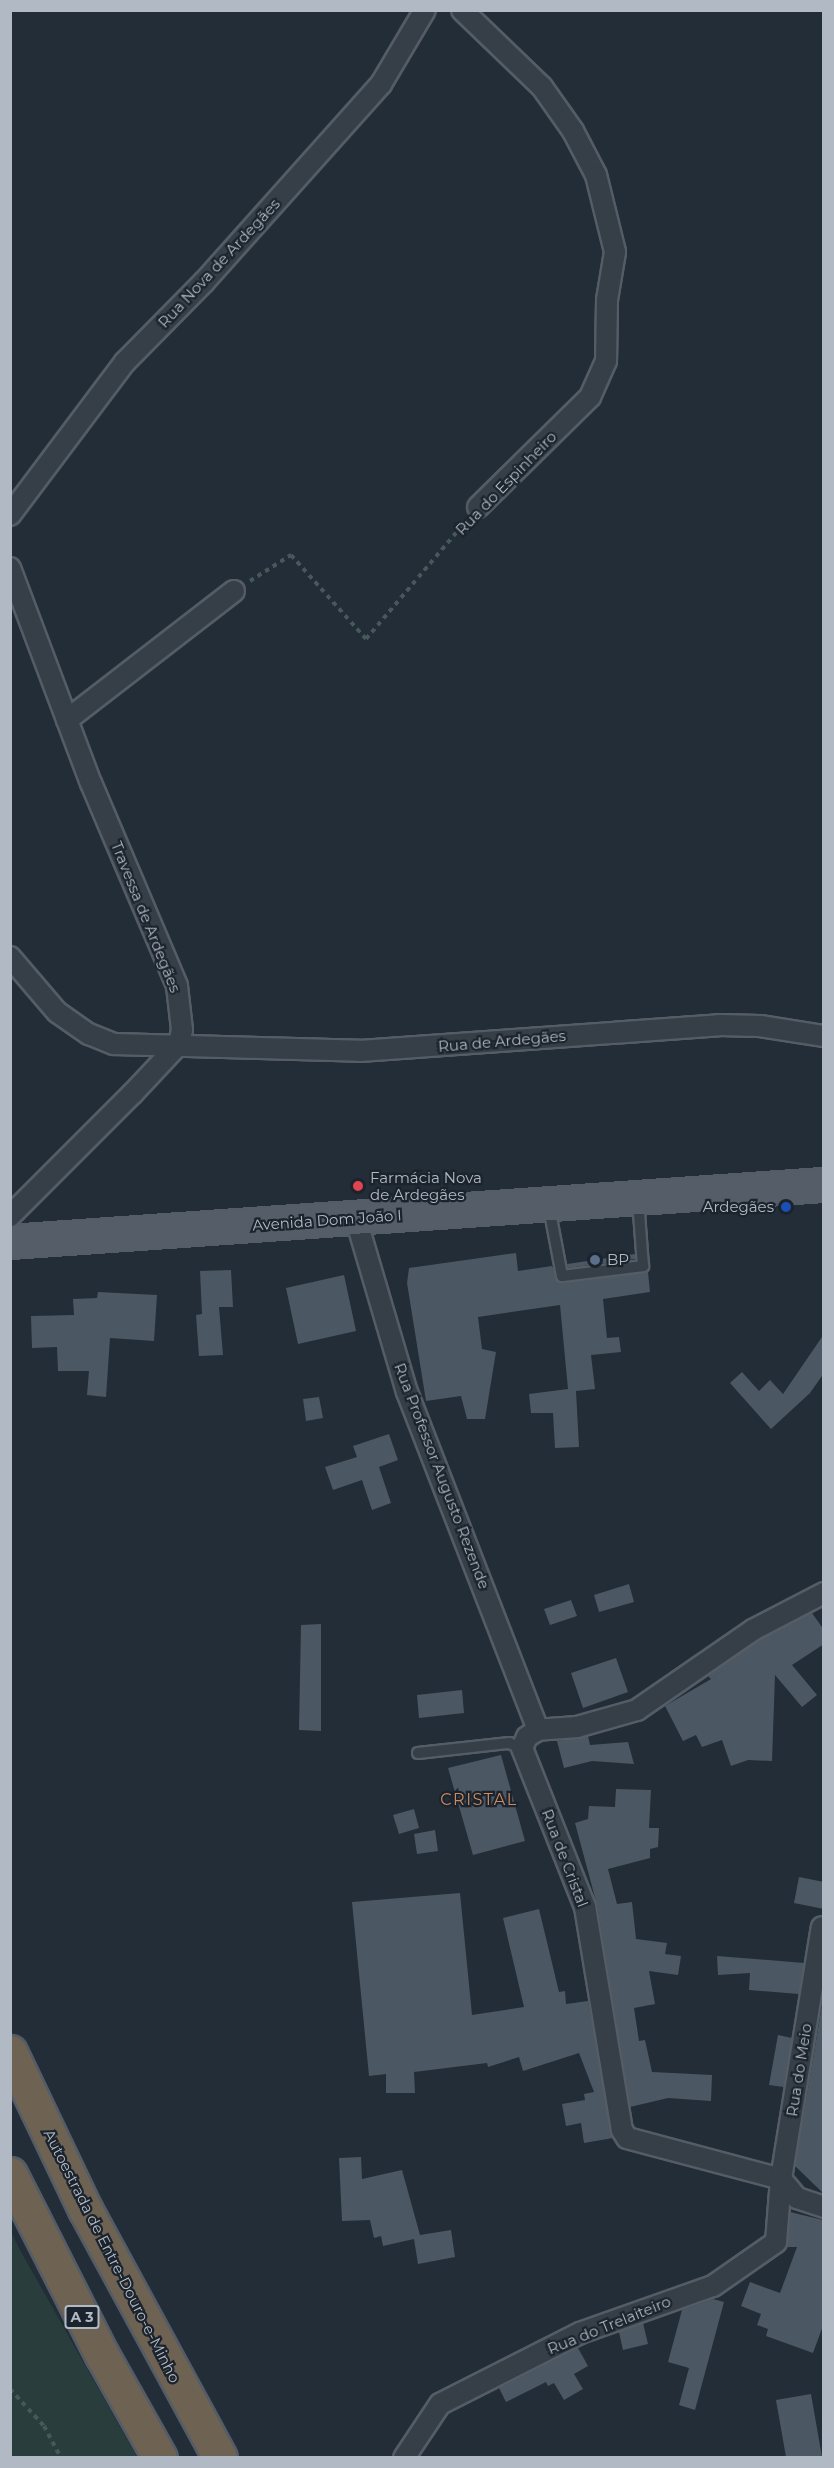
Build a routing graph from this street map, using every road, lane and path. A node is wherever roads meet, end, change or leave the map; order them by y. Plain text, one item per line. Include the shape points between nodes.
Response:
1 (425, 10) edge
2 (462, 10) edge
3 (478, 507) joint
4 (10, 515) edge
5 (10, 568) edge
6 (234, 591) joint
7 (67, 720) junction
8 (10, 957) edge
9 (824, 1036) edge
10 (179, 1044) junction
11 (824, 1185) edge
12 (638, 1197) junction
13 (548, 1201) junction
14 (10, 1216) edge
15 (356, 1219) junction
16 (10, 1242) edge
17 (824, 1593) edge
18 (538, 1730) junction
19 (522, 1748) junction
20 (418, 1753) dead end
21 (822, 1927) edge
22 (10, 2052) edge
23 (10, 2174) edge
24 (781, 2179) junction
25 (824, 2206) edge
26 (10, 2389) edge
27 (62, 2457) edge
28 (159, 2457) edge
29 (220, 2457) edge
30 (404, 2457) edge

1 - 4 street, Rua Nova de Ardegães via 381,84 204,282 125,362
2 - 3 street, Rua do Espinheiro via 542,87 573,131 596,175 615,252 607,300 606,361 590,397
3 - 6 path, Rua do Espinheiro via 366,639 291,555
5 - 7 street, Travessa de Ardegães
6 - 7 street
7 - 10 street, Travessa de Ardegães via 177,986 182,1016
8 - 10 street, Rua de Ardegães via 57,1012 89,1034 114,1044
9 - 10 street, Rua de Ardegães via 760,1026 719,1025 360,1051
10 - 14 street
11 - 12 main road, Avenida Dom João I
12 - 13 main road, Avenida Dom João I
12 - 13 lane via 643,1266 562,1276
13 - 15 main road, Avenida Dom João I
15 - 16 main road, Avenida Dom João I
15 - 18 street, Rua Professor Augusto Rezende via 407,1392
17 - 18 street via 753,1630 637,1710 577,1727
18 - 19 street via 527,1737
19 - 20 lane via 509,1743
19 - 24 street, Rua de Cristal via 585,1907 622,2130 627,2138
21 - 24 street, Rua do Meio
22 - 29 highway, Autoestrada de Entre-Douro-e-Minho via 85,2209
23 - 28 highway, A 3
24 - 25 street, Rua de Cristal via 797,2198
24 - 30 street, Rua do Trelaiteiro via 776,2242 712,2286 580,2334 440,2404
26 - 27 path via 44,2426

